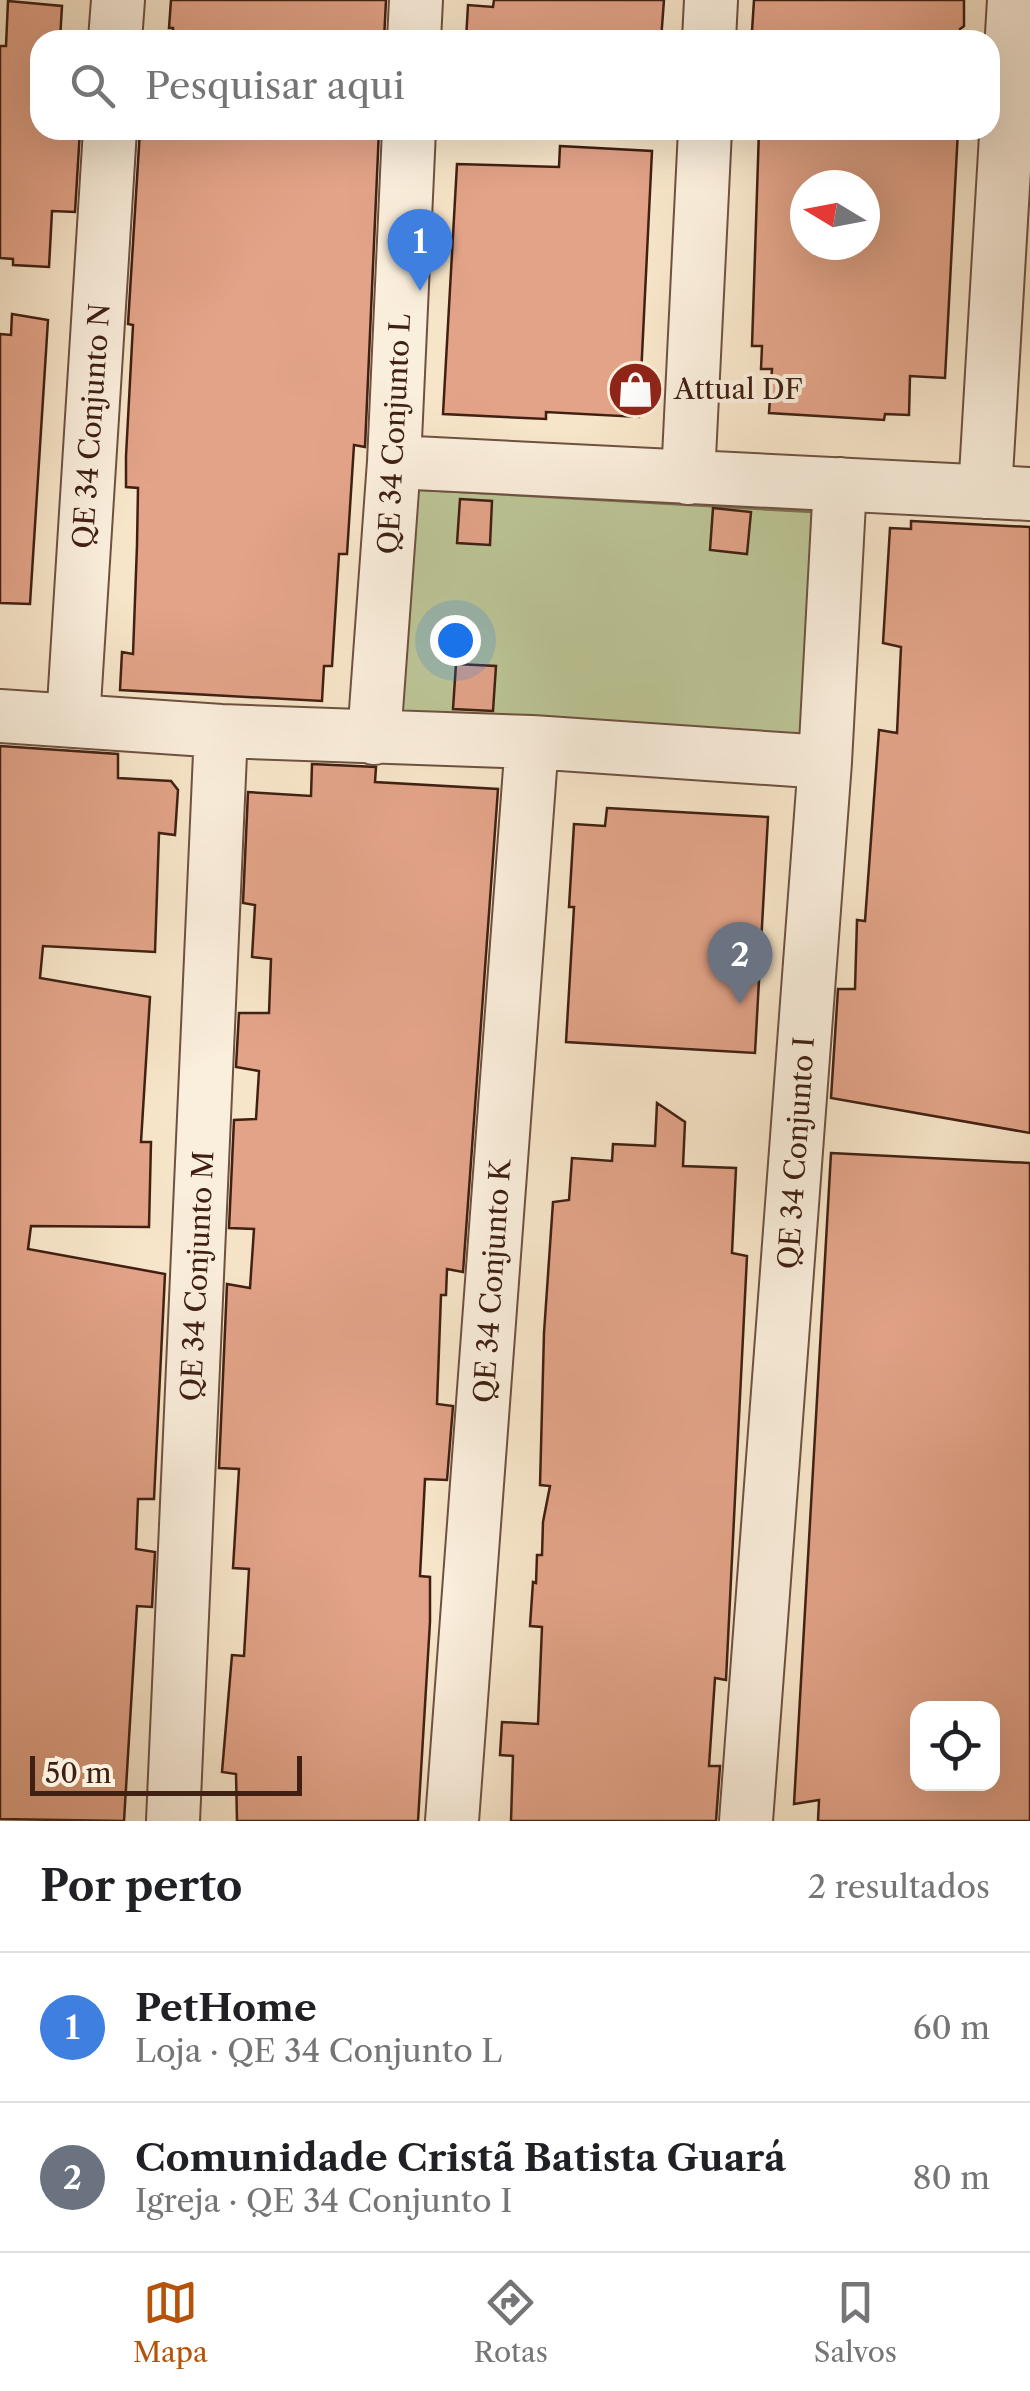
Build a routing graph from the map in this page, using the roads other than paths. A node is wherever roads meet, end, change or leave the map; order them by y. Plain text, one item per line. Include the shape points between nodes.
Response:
1 (118, 0) edge
2 (416, 0) edge
3 (711, 0) edge
4 (1014, 0) edge
5 (116, 30) edge
6 (414, 30) edge
7 (710, 30) edge
8 (109, 140) edge
9 (410, 140) edge
10 (705, 140) edge
11 (394, 462) junction
12 (688, 478) junction
13 (840, 484) junction
14 (1007, 493) edge
15 (0, 716) edge
16 (72, 721) junction
17 (221, 732) junction
18 (374, 738) junction
19 (532, 742) junction
20 (825, 762) junction
21 (173, 1821) edge
22 (452, 1821) edge
23 (746, 1821) edge

1 - 5 street
2 - 6 street
3 - 7 street
4 - 14 street
8 - 16 street, QE 34 Conjunto N
9 - 11 street, QE 34 Conjunto L
10 - 12 street
11 - 12 street
11 - 18 street, QE 34 Conjunto L
12 - 13 street
13 - 14 street
13 - 20 street, QE 34 Conjunto I
15 - 16 street
16 - 17 street
17 - 18 street
17 - 21 street, QE 34 Conjunto M
18 - 19 street
19 - 20 street
19 - 22 street, QE 34 Conjunto K
20 - 23 street, QE 34 Conjunto I

